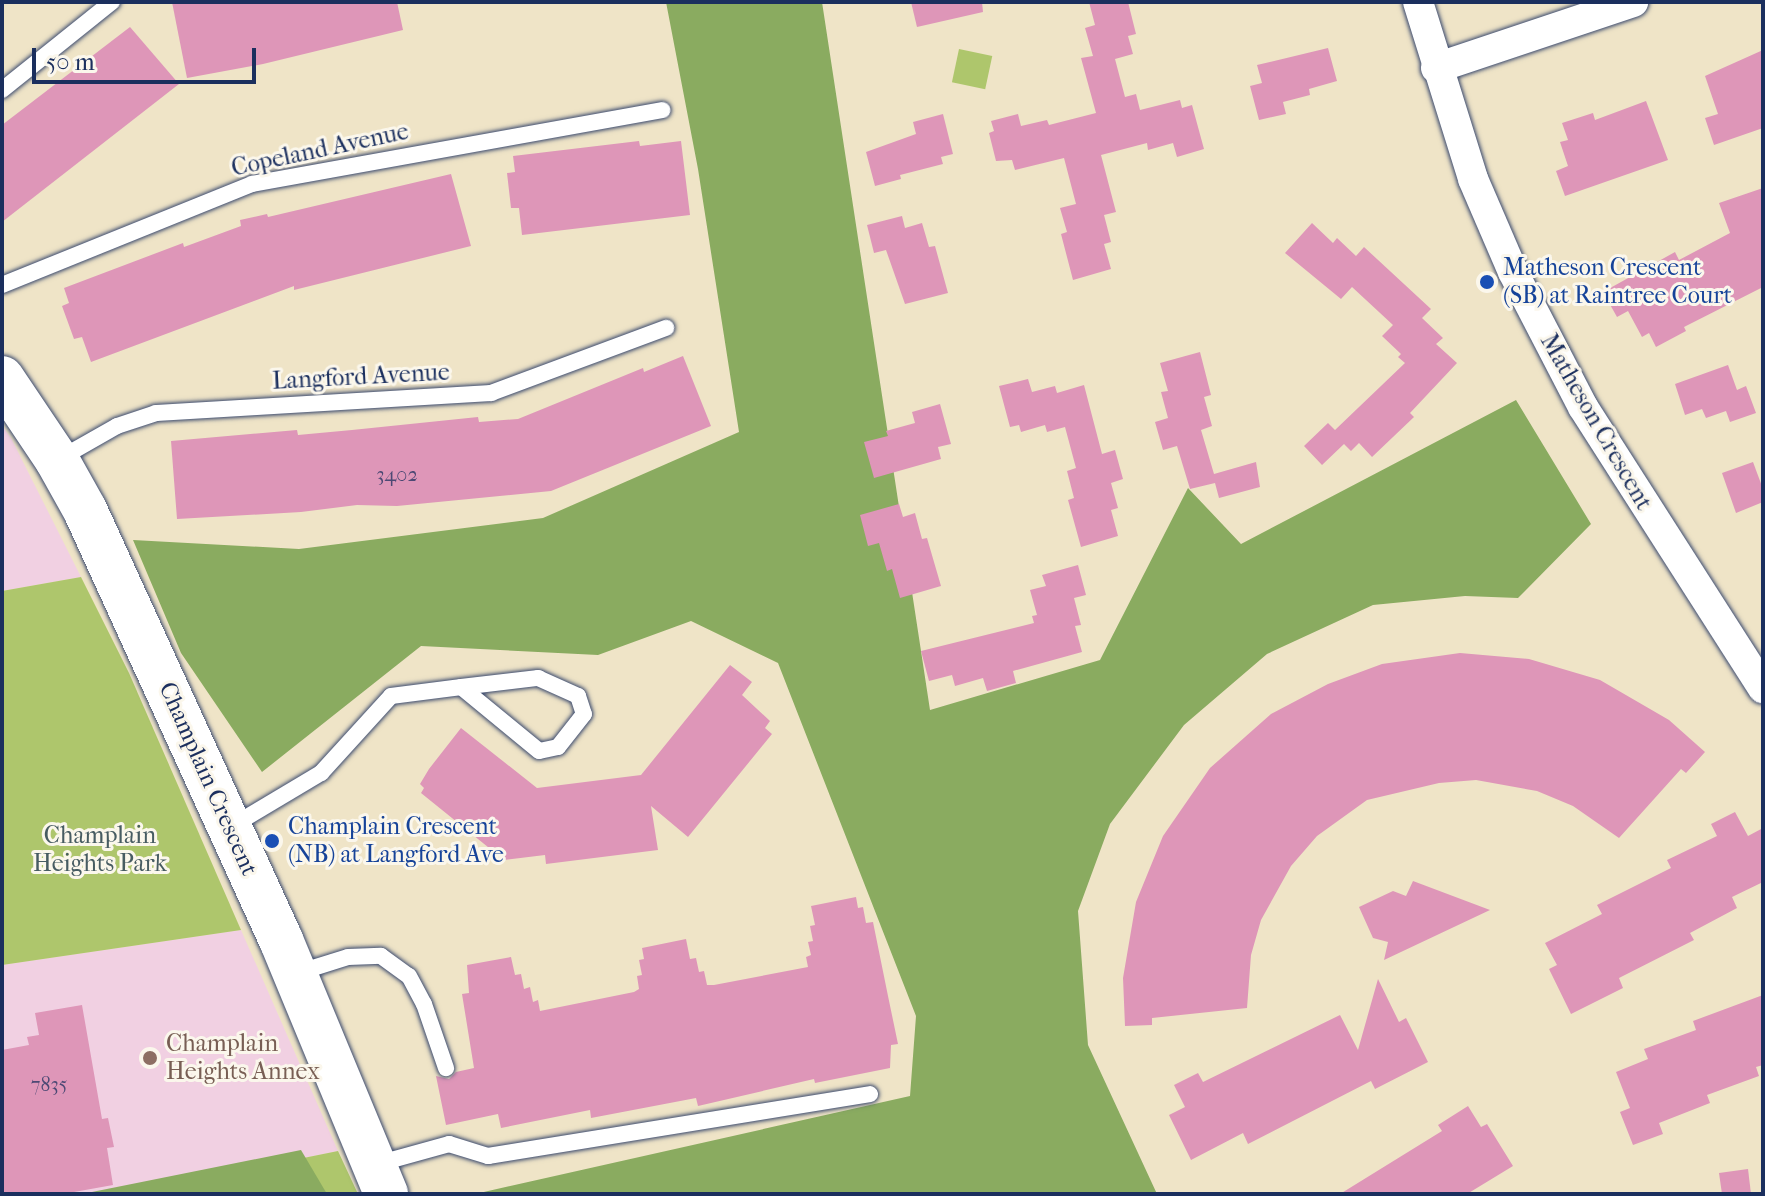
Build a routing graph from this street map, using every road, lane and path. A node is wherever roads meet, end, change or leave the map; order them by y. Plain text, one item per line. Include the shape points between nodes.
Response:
1 (112, 2) edge
2 (1418, 2) edge
3 (1633, 2) edge
4 (1436, 68) junction
5 (2, 90) edge
6 (662, 110) dead end
7 (2, 285) edge
8 (666, 328) dead end
9 (2, 378) edge
10 (57, 460) junction
11 (461, 687) junction
12 (1763, 688) edge
13 (230, 827) junction
14 (295, 974) junction
15 (446, 1068) dead end
16 (870, 1094) dead end
17 (379, 1180) edge

1 - 5 lane
2 - 4 street, Matheson Crescent
3 - 4 street
4 - 12 street, Matheson Crescent via 1473,179 1513,272 1583,407
6 - 7 lane, Copeland Avenue via 252,184
8 - 10 lane, Langford Avenue via 491,393 156,413 117,426
9 - 10 street, Champlain Crescent
10 - 13 street, Champlain Crescent via 85,510
11 - 11 lane via 538,678 578,696 584,714 558,747 539,751
11 - 13 lane via 391,696 321,773
13 - 14 street, Champlain Crescent
14 - 15 lane via 348,957 381,956 409,976
14 - 17 street, Champlain Crescent
16 - 17 lane via 488,1156 449,1144

